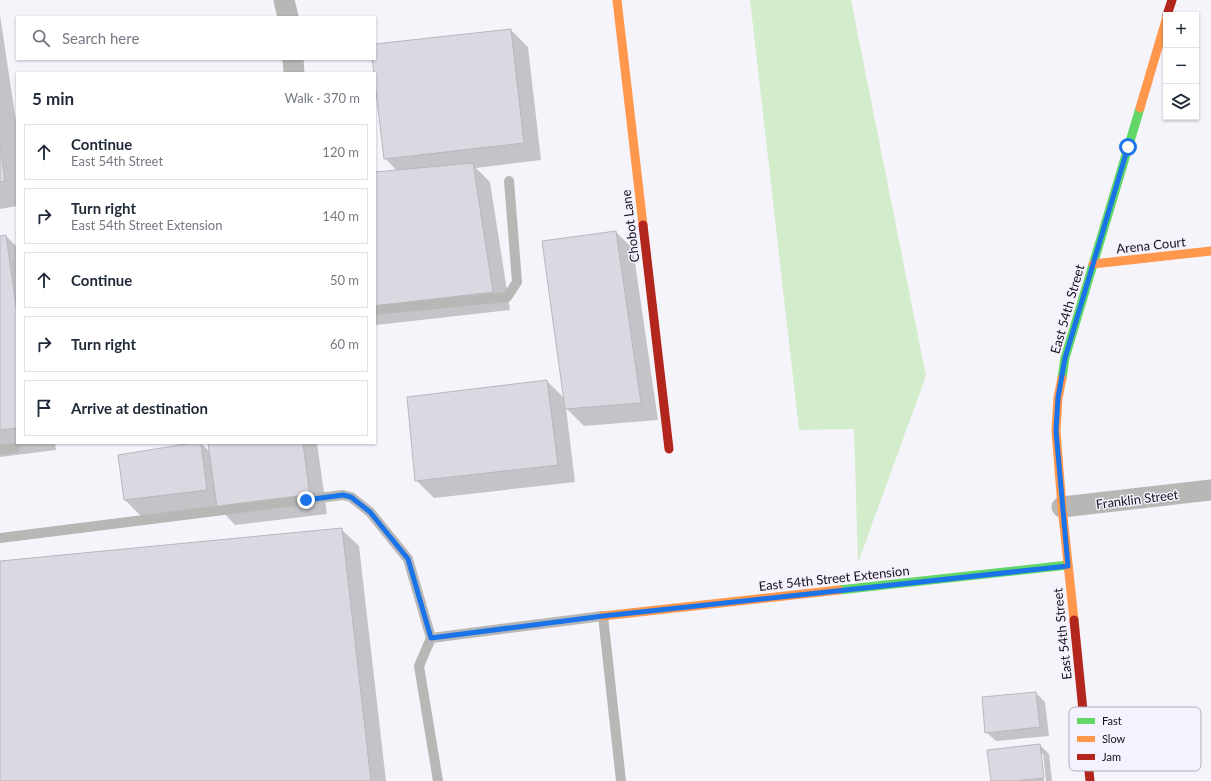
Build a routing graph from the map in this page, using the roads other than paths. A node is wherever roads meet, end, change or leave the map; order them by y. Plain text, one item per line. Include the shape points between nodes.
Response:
1 (284, 0) edge
2 (617, 0) edge
3 (1172, 0) edge
4 (1169, 12) edge
5 (288, 16) edge
6 (1163, 30) edge
7 (293, 60) edge
8 (294, 72) edge
9 (509, 181) dead end
10 (1211, 251) edge
11 (1093, 264) junction
12 (376, 310) edge
13 (15, 448) dead end
14 (669, 449) dead end
15 (0, 450) edge
16 (1211, 490) edge
17 (1062, 507) junction
18 (0, 538) edge
19 (1068, 566) junction
20 (603, 616) junction
21 (431, 638) junction
22 (1082, 707) edge
23 (1089, 771) edge
24 (438, 781) edge
25 (621, 781) edge
26 (1090, 781) edge

1 - 5 street
2 - 14 street, Chobot Lane
3 - 4 street
6 - 11 street, East 54th Street
7 - 8 street
9 - 12 lane via 518,282 506,297
10 - 11 street, Arena Court
11 - 17 street, East 54th Street via 1065,358 1058,398 1056,431
13 - 15 lane
16 - 17 street, Franklin Street
17 - 19 street, East 54th Street
18 - 21 lane via 343,495 351,497 370,512 408,559
19 - 20 street, East 54th Street Extension
19 - 22 street, East 54th Street
20 - 21 lane
20 - 25 lane
21 - 24 lane via 419,666
23 - 26 street, East 54th Street

